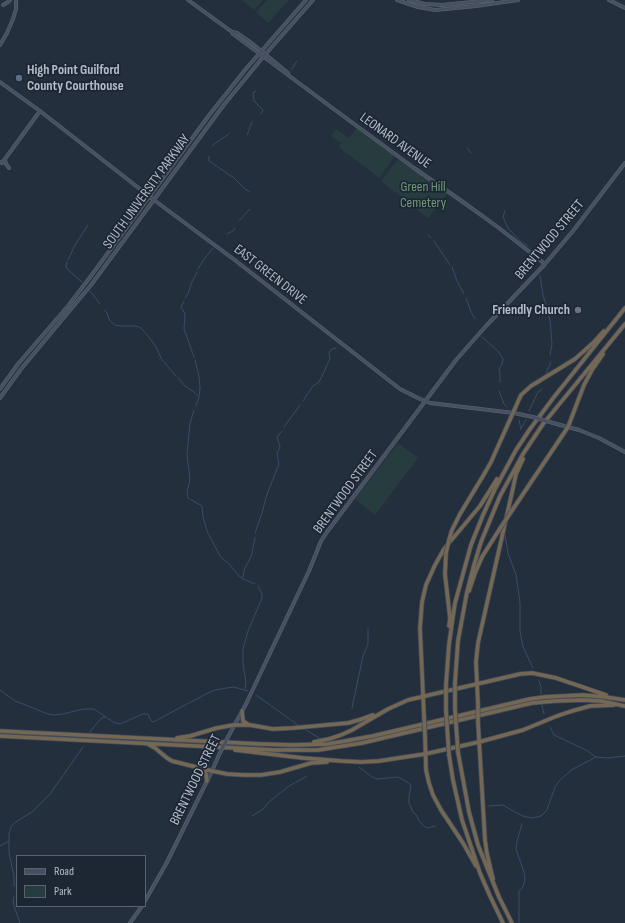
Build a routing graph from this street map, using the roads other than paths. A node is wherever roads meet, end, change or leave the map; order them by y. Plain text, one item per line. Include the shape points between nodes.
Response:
1 (10, 0) edge
2 (16, 0) edge
3 (188, 0) edge
4 (306, 0) edge
5 (313, 0) edge
6 (397, 0) edge
7 (409, 0) edge
8 (492, 0) edge
9 (518, 0) edge
10 (609, 0) edge
11 (476, 1) edge
12 (3, 5) dead end
13 (625, 8) edge
14 (0, 45) edge
15 (260, 52) junction
16 (264, 56) junction
17 (0, 82) edge
18 (40, 111) junction
19 (5, 159) junction
20 (1, 163) edge
21 (625, 163) edge
22 (9, 168) dead end
23 (150, 197) junction
24 (154, 200) junction
25 (545, 264) junction
26 (625, 308) edge
27 (618, 317) junction
28 (625, 324) edge
29 (617, 334) junction
30 (0, 389) edge
31 (0, 398) edge
32 (424, 401) junction
33 (514, 413) junction
34 (568, 427) junction
35 (534, 436) junction
36 (516, 450) junction
37 (625, 452) edge
38 (462, 615) junction
39 (449, 644) junction
40 (477, 684) junction
41 (423, 696) junction
42 (624, 700) edge
43 (625, 706) edge
44 (385, 710) junction
45 (242, 711) junction
46 (234, 725) junction
47 (250, 726) junction
48 (0, 731) edge
49 (0, 736) edge
50 (162, 739) junction
51 (479, 742) junction
52 (144, 743) junction
53 (293, 745) junction
54 (218, 747) junction
55 (425, 754) junction
56 (342, 761) junction
57 (203, 769) junction
58 (212, 772) junction
59 (207, 781) junction
60 (480, 874) junction
61 (499, 897) junction
62 (146, 899) edge
63 (141, 907) edge
64 (130, 923) edge
65 (503, 923) edge
66 (512, 923) edge

1 - 12 main road
2 - 14 main road via 13,19
3 - 15 main road, LEONARD AVENUE
4 - 15 main road, SOUTH UNIVERSITY PARKWAY
5 - 16 main road, SOUTH UNIVERSITY PARKWAY
6 - 9 main road via 435,10
7 - 11 main road via 433,5
8 - 11 main road
10 - 13 main road
15 - 16 main road, LEONARD AVENUE
15 - 23 main road, SOUTH UNIVERSITY PARKWAY via 210,114
16 - 24 main road, SOUTH UNIVERSITY PARKWAY via 223,106
16 - 25 main road, LEONARD AVENUE
17 - 18 main road, EAST GREEN DRIVE
18 - 19 main road
18 - 23 main road, EAST GREEN DRIVE
19 - 20 main road
19 - 22 main road
21 - 25 main road, BRENTWOOD STREET
23 - 24 main road, EAST GREEN DRIVE
23 - 30 main road, SOUTH UNIVERSITY PARKWAY
24 - 31 main road, SOUTH UNIVERSITY PARKWAY via 92,285 21,369
24 - 32 main road, EAST GREEN DRIVE via 397,386
25 - 32 main road, BRENTWOOD STREET via 468,346
26 - 27 highway
27 - 33 highway via 575,359 527,390 519,399
27 - 36 highway via 546,407
28 - 29 highway
29 - 34 highway via 588,377
29 - 35 highway
32 - 33 main road, EAST GREEN DRIVE
32 - 45 main road, BRENTWOOD STREET via 324,536
33 - 34 main road, EAST GREEN DRIVE, bridge
33 - 39 highway, bridge via 491,462 460,514 449,540 445,574 450,618
34 - 37 main road, EAST GREEN DRIVE via 599,438
34 - 38 highway, bridge via 488,547 478,566
35 - 38 highway via 506,485 487,526 477,554
35 - 40 highway via 518,469 510,498 478,643
36 - 39 highway via 492,495 471,546 455,604
36 - 41 highway via 484,500 444,549 429,578 421,619
38 - 61 highway, bridge via 455,683 458,752 470,819
39 - 60 highway, bridge via 446,685 449,755 462,820
40 - 41 highway
40 - 42 highway via 532,673
40 - 51 highway, bridge
41 - 44 highway
41 - 55 highway, bridge
42 - 53 highway via 583,695 530,699 350,740 328,744
43 - 51 highway via 590,706 523,730
43 - 54 highway via 584,700 532,703 362,743 318,750
44 - 47 highway via 340,724 282,729
44 - 53 highway via 341,735 318,742
45 - 46 main road, BRENTWOOD STREET
45 - 47 highway via 243,721
46 - 47 highway
46 - 50 highway via 190,736
46 - 58 main road, BRENTWOOD STREET, bridge
48 - 50 highway
49 - 52 highway
50 - 53 highway
51 - 55 highway
51 - 61 highway via 485,840
52 - 54 highway
52 - 57 highway via 170,760
54 - 56 highway
55 - 56 highway via 361,762
55 - 60 highway via 426,770 433,795
56 - 58 highway via 311,764 261,775
57 - 58 highway
57 - 59 highway
58 - 59 main road, BRENTWOOD STREET
59 - 62 main road, BRENTWOOD STREET
60 - 65 highway
61 - 66 highway
63 - 64 main road

